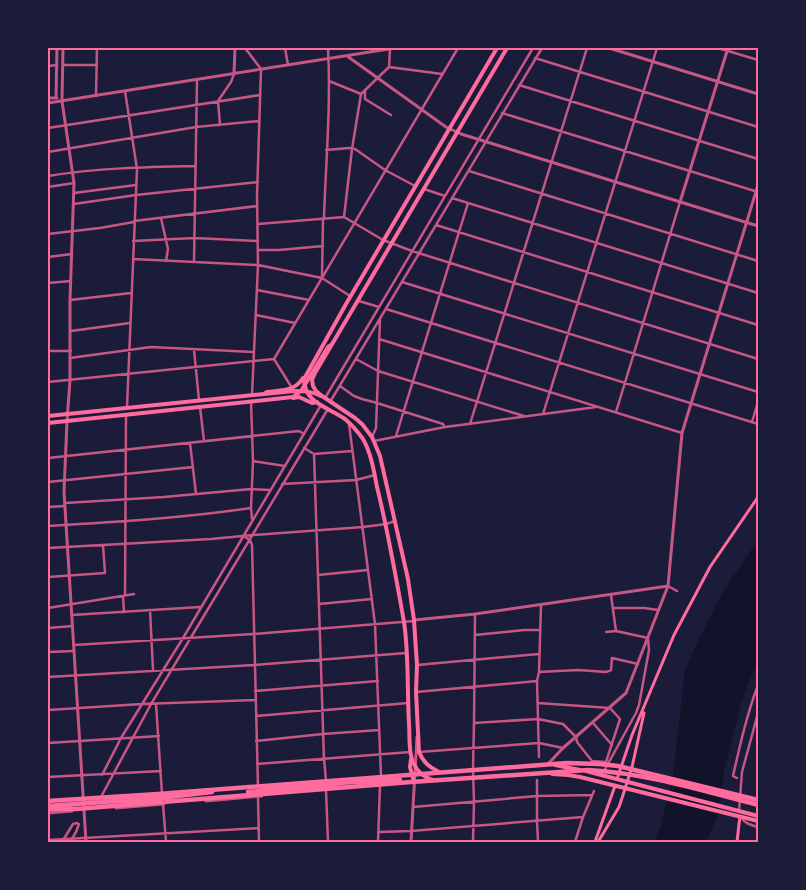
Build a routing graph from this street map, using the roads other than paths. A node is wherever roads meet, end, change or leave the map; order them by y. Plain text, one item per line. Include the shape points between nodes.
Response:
1 (57, 48) edge
2 (63, 48) edge
3 (97, 48) edge
4 (235, 48) edge
5 (245, 48) edge
6 (286, 48) edge
7 (328, 48) edge
8 (390, 48) edge
9 (395, 48) edge
10 (458, 48) edge
11 (497, 48) edge
12 (507, 48) edge
13 (533, 48) edge
14 (542, 48) edge
15 (587, 48) edge
16 (608, 48) edge
17 (657, 48) edge
18 (718, 48) edge
19 (728, 49) edge
20 (347, 56) junction
21 (535, 58) junction
22 (328, 59) junction
23 (758, 60) edge
24 (653, 61) junction
25 (57, 65) junction
26 (62, 65) junction
27 (97, 65) junction
28 (288, 65) junction
29 (48, 66) edge
30 (389, 67) junction
31 (261, 69) junction
32 (579, 72) junction
33 (234, 74) junction
34 (442, 74) junction
35 (378, 78) junction
36 (197, 80) junction
37 (329, 81) junction
38 (718, 81) junction
39 (519, 85) junction
40 (365, 90) junction
41 (125, 91) junction
42 (644, 92) junction
43 (361, 94) junction
44 (758, 94) edge
45 (260, 95) junction
46 (96, 96) junction
47 (56, 97) junction
48 (48, 98) edge
49 (62, 101) junction
50 (218, 101) junction
51 (570, 101) junction
52 (48, 103) edge
53 (197, 104) junction
54 (421, 109) junction
55 (708, 112) junction
56 (502, 113) junction
57 (391, 114) dead end
58 (129, 115) junction
59 (259, 121) junction
60 (634, 121) junction
61 (65, 125) junction
62 (220, 125) junction
63 (196, 127) junction
64 (758, 127) edge
65 (48, 128) edge
66 (449, 128) junction
67 (561, 131) junction
68 (457, 132) junction
69 (132, 138) junction
70 (482, 140) junction
71 (699, 141) junction
72 (68, 148) junction
73 (352, 148) junction
74 (326, 150) junction
75 (625, 151) junction
76 (48, 152) edge
77 (758, 159) edge
78 (551, 162) junction
79 (196, 166) junction
80 (136, 167) junction
81 (386, 170) junction
82 (469, 170) junction
83 (690, 171) junction
84 (72, 172) junction
85 (48, 176) edge
86 (258, 182) junction
87 (615, 182) junction
88 (74, 183) junction
89 (136, 185) junction
90 (758, 185) edge
91 (415, 186) junction
92 (48, 187) edge
93 (195, 188) junction
94 (424, 189) junction
95 (757, 192) edge
96 (74, 193) junction
97 (542, 193) junction
98 (136, 195) junction
99 (445, 196) junction
100 (452, 198) junction
101 (680, 202) junction
102 (468, 203) junction
103 (74, 204) junction
104 (257, 206) junction
105 (195, 213) junction
106 (606, 213) junction
107 (344, 217) junction
108 (161, 218) junction
109 (324, 219) junction
110 (134, 222) junction
111 (747, 222) junction
112 (532, 223) junction
113 (258, 224) junction
114 (354, 224) junction
115 (436, 225) junction
116 (758, 226) edge
117 (73, 231) junction
118 (459, 232) junction
119 (670, 233) junction
120 (48, 234) edge
121 (195, 238) junction
122 (166, 239) junction
123 (383, 240) junction
124 (134, 241) junction
125 (258, 241) junction
126 (596, 243) junction
127 (391, 244) junction
128 (322, 246) junction
129 (258, 250) junction
130 (413, 251) junction
131 (524, 252) junction
132 (418, 253) junction
133 (72, 254) junction
134 (737, 254) junction
135 (48, 257) edge
136 (133, 259) junction
137 (166, 261) junction
138 (758, 261) edge
139 (194, 262) junction
140 (450, 263) junction
141 (661, 263) junction
142 (258, 265) junction
143 (588, 272) junction
144 (322, 278) junction
145 (71, 281) junction
146 (402, 282) junction
147 (514, 283) junction
148 (48, 284) edge
149 (728, 284) junction
150 (257, 290) junction
151 (652, 292) junction
152 (131, 293) junction
153 (758, 293) edge
154 (440, 294) junction
155 (350, 296) junction
156 (70, 300) junction
157 (309, 300) junction
158 (358, 300) junction
159 (578, 302) junction
160 (378, 309) junction
161 (386, 309) junction
162 (719, 313) junction
163 (505, 314) junction
164 (256, 315) junction
165 (381, 317) junction
166 (130, 323) junction
167 (296, 323) junction
168 (431, 323) junction
169 (643, 323) junction
170 (758, 325) edge
171 (71, 331) junction
172 (568, 333) junction
173 (379, 339) junction
174 (496, 343) junction
175 (710, 344) junction
176 (331, 345) junction
177 (194, 349) junction
178 (129, 350) junction
179 (48, 351) edge
180 (71, 351) junction
181 (254, 352) junction
182 (422, 352) junction
183 (634, 354) junction
184 (70, 358) junction
185 (274, 359) junction
186 (356, 359) junction
187 (758, 359) edge
188 (253, 361) junction
189 (559, 363) junction
190 (196, 367) junction
191 (378, 371) junction
192 (486, 372) junction
193 (128, 374) junction
194 (306, 374) junction
195 (700, 374) junction
196 (70, 380) junction
197 (48, 382) edge
198 (413, 382) junction
199 (625, 383) junction
200 (305, 385) junction
201 (340, 386) junction
202 (293, 390) junction
203 (303, 391) junction
204 (550, 392) junction
205 (758, 392) edge
206 (252, 395) junction
207 (288, 397) junction
208 (323, 397) junction
209 (199, 400) junction
210 (252, 401) junction
211 (330, 402) junction
212 (478, 402) junction
213 (758, 402) edge
214 (377, 403) junction
215 (319, 404) junction
216 (691, 404) junction
217 (597, 406) junction
218 (200, 407) junction
219 (127, 408) junction
220 (328, 409) junction
221 (404, 411) junction
222 (616, 412) junction
223 (68, 413) junction
224 (126, 414) junction
225 (544, 414) junction
226 (48, 416) edge
227 (526, 416) junction
228 (67, 421) junction
229 (752, 422) junction
230 (48, 423) edge
231 (349, 424) junction
232 (470, 424) junction
233 (758, 424) edge
234 (445, 427) junction
235 (682, 433) junction
236 (304, 434) junction
237 (396, 436) junction
238 (252, 437) junction
239 (373, 439) junction
240 (204, 441) junction
241 (190, 443) junction
242 (304, 448) junction
243 (125, 449) junction
244 (352, 451) junction
245 (314, 454) junction
246 (66, 456) junction
247 (48, 458) edge
248 (253, 461) junction
249 (285, 466) junction
250 (193, 467) junction
251 (125, 474) junction
252 (375, 475) junction
253 (356, 480) junction
254 (65, 481) junction
255 (48, 482) edge
256 (315, 482) junction
257 (282, 484) junction
258 (251, 489) junction
259 (271, 490) junction
260 (196, 494) junction
261 (758, 497) edge
262 (125, 500) junction
263 (65, 505) junction
264 (48, 508) edge
265 (251, 508) junction
266 (253, 520) junction
267 (395, 521) junction
268 (125, 522) junction
269 (386, 524) junction
270 (66, 525) junction
271 (48, 526) edge
272 (363, 527) junction
273 (317, 530) junction
274 (253, 535) junction
275 (244, 536) junction
276 (250, 540) junction
277 (125, 544) junction
278 (103, 545) junction
279 (68, 547) junction
280 (48, 548) edge
281 (368, 570) junction
282 (69, 575) junction
283 (318, 575) junction
284 (48, 577) edge
285 (668, 586) junction
286 (677, 591) dead end
287 (134, 594) dead end
288 (611, 594) junction
289 (124, 596) junction
290 (372, 599) junction
291 (71, 604) junction
292 (319, 604) junction
293 (541, 605) junction
294 (201, 607) junction
295 (48, 608) edge
296 (613, 608) junction
297 (150, 610) junction
298 (658, 610) junction
299 (124, 612) junction
300 (475, 614) junction
301 (72, 615) junction
302 (414, 620) junction
303 (404, 622) junction
304 (376, 624) junction
305 (72, 626) junction
306 (48, 628) edge
307 (320, 628) junction
308 (541, 630) junction
309 (616, 631) junction
310 (606, 632) dead end
311 (253, 634) junction
312 (475, 635) junction
313 (183, 638) junction
314 (192, 638) junction
315 (648, 638) junction
316 (152, 640) junction
317 (74, 645) junction
318 (74, 651) junction
319 (48, 652) edge
320 (406, 653) junction
321 (539, 654) junction
322 (377, 656) junction
323 (321, 660) junction
324 (475, 660) junction
325 (638, 664) junction
326 (254, 665) junction
327 (417, 665) junction
328 (172, 669) junction
329 (153, 670) junction
330 (164, 670) junction
331 (539, 672) junction
332 (76, 676) junction
333 (48, 677) edge
334 (378, 681) junction
335 (537, 681) junction
336 (758, 684) edge
337 (322, 686) junction
338 (474, 686) junction
339 (255, 691) junction
340 (416, 692) junction
341 (255, 700) junction
342 (408, 703) junction
343 (538, 703) junction
344 (142, 704) junction
345 (151, 704) junction
346 (156, 704) junction
347 (378, 706) junction
348 (610, 708) junction
349 (644, 708) junction
350 (78, 709) junction
351 (48, 710) edge
352 (323, 710) junction
353 (636, 712) junction
354 (758, 713) edge
355 (641, 715) junction
356 (256, 716) junction
357 (538, 719) junction
358 (474, 723) junction
359 (592, 723) junction
360 (417, 727) junction
361 (379, 730) junction
362 (323, 734) junction
363 (159, 736) junction
364 (576, 737) junction
365 (122, 738) junction
366 (134, 738) junction
367 (80, 741) junction
368 (256, 741) junction
369 (48, 743) edge
370 (539, 743) junction
371 (612, 745) junction
372 (473, 747) junction
373 (563, 748) junction
374 (411, 752) junction
375 (419, 752) junction
376 (380, 755) junction
377 (412, 757) junction
378 (539, 758) dead end
379 (324, 759) junction
380 (607, 763) junction
381 (257, 764) junction
382 (548, 764) junction
383 (410, 768) junction
384 (472, 769) junction
385 (161, 771) junction
386 (439, 772) junction
387 (113, 773) junction
388 (603, 773) dead end
389 (102, 774) junction
390 (403, 774) junction
391 (415, 775) junction
392 (82, 776) junction
393 (381, 776) junction
394 (48, 777) edge
395 (737, 778) dead end
396 (619, 779) junction
397 (326, 780) junction
398 (473, 780) junction
399 (537, 780) dead end
400 (443, 781) junction
401 (261, 785) junction
402 (380, 785) junction
403 (617, 787) junction
404 (326, 790) junction
405 (594, 791) dead end
406 (162, 793) junction
407 (592, 795) junction
408 (258, 796) junction
409 (537, 796) junction
410 (101, 798) junction
411 (83, 799) junction
412 (758, 800) edge
413 (48, 801) edge
414 (474, 802) junction
415 (163, 803) junction
416 (138, 806) joint
417 (757, 806) edge
418 (413, 807) junction
419 (48, 809) edge
420 (84, 810) junction
421 (739, 811) junction
422 (758, 816) edge
423 (583, 817) junction
424 (740, 817) junction
425 (537, 821) junction
426 (748, 822) junction
427 (758, 822) edge
428 (474, 825) junction
429 (758, 826) edge
430 (259, 828) junction
431 (411, 831) junction
432 (379, 832) junction
433 (166, 833) junction
434 (72, 839) junction
435 (48, 840) edge
436 (86, 840) edge
437 (63, 841) edge
438 (70, 842) edge
439 (166, 842) edge
440 (259, 842) edge
441 (328, 842) edge
442 (378, 842) edge
443 (411, 842) edge
444 (473, 842) edge
445 (538, 842) edge
446 (575, 842) edge
447 (597, 842) edge
448 (737, 842) edge

1 - 25 street
2 - 26 street
3 - 27 street
4 - 33 street
5 - 31 street
6 - 28 street
7 - 22 street
8 - 9 street
8 - 20 street
8 - 30 street
10 - 34 street
11 - 66 main road
12 - 68 main road
13 - 70 street
14 - 21 street
15 - 32 street
16 - 24 street
17 - 24 street
18 - 19 street
19 - 23 street
19 - 38 street
20 - 22 street
20 - 35 street
21 - 32 street
21 - 39 street
22 - 28 street
22 - 37 street
24 - 38 street
24 - 42 street
25 - 29 street
25 - 47 street
26 - 27 street
26 - 49 street
27 - 46 street
28 - 31 street
30 - 34 street
30 - 35 street
31 - 33 street
31 - 45 street
32 - 42 street
32 - 51 street
33 - 36 street
33 - 50 street
34 - 54 street
35 - 40 street
35 - 54 street
36 - 41 street
36 - 53 street
37 - 43 street
37 - 74 street
38 - 44 street
38 - 55 street
39 - 51 street
39 - 56 street
40 - 43 street
40 - 57 street via 365,98
41 - 46 street
41 - 58 street
42 - 55 street
42 - 60 street
43 - 73 street
45 - 50 street
45 - 59 street
46 - 49 street
47 - 48 street
47 - 49 street
49 - 52 street
49 - 61 street
50 - 53 street
50 - 62 street
51 - 60 street
51 - 67 street
53 - 58 street
53 - 63 street
54 - 66 street
54 - 81 street
55 - 64 street
55 - 71 street
56 - 67 street
56 - 70 street
58 - 61 street
58 - 69 street
59 - 62 street
59 - 86 street
60 - 71 street
60 - 75 street
61 - 65 street
61 - 72 street
62 - 63 street
63 - 69 street
63 - 79 street
66 - 68 street
66 - 91 main road
67 - 75 street
67 - 78 street
68 - 70 street
68 - 94 main road
69 - 72 street
69 - 80 street
70 - 78 street
70 - 82 street
70 - 99 street
71 - 77 street
71 - 83 street
72 - 76 street
72 - 84 street
73 - 74 street
73 - 81 street
73 - 107 street
74 - 109 street
75 - 83 street
75 - 87 street
78 - 87 street
78 - 97 street
79 - 80 street
79 - 93 street
80 - 84 street
80 - 89 street
81 - 91 street
81 - 114 street
82 - 97 street
82 - 100 street
83 - 95 street
83 - 101 street
84 - 85 street
84 - 88 street
86 - 93 street
86 - 104 street
87 - 101 street
87 - 106 street
88 - 92 street
88 - 96 street
89 - 96 street
89 - 98 street
90 - 95 street
91 - 123 main road
93 - 98 street
93 - 105 street
94 - 99 street
94 - 127 main road
95 - 111 street
96 - 103 street
97 - 106 street
97 - 112 street
98 - 103 street
98 - 110 street
99 - 130 street
100 - 102 street
100 - 115 street
101 - 111 street
101 - 119 street
102 - 112 street
102 - 118 street
103 - 117 street
104 - 105 street
104 - 113 street
105 - 108 street
105 - 121 street
106 - 119 street
106 - 126 street
107 - 109 street
107 - 114 street
108 - 110 street
108 - 122 street
109 - 113 street
109 - 128 street
110 - 117 street
110 - 124 street
111 - 116 street
111 - 134 street
112 - 126 street
112 - 131 street
113 - 125 street
114 - 123 street
114 - 144 street
115 - 118 street
115 - 132 street
117 - 120 street
117 - 133 street
118 - 131 street
118 - 140 street
119 - 134 street
119 - 141 street
121 - 122 street
121 - 125 street
121 - 139 street
122 - 124 street
122 - 137 street
123 - 127 street
123 - 155 main road
124 - 136 street
125 - 129 street
126 - 141 street
126 - 143 street
127 - 130 street
127 - 158 main road
128 - 129 street
128 - 144 street
129 - 142 street
130 - 132 street
130 - 160 street
131 - 143 street
131 - 147 street
132 - 140 street
132 - 146 street
133 - 135 street
133 - 145 street
134 - 138 street
134 - 149 street
136 - 137 street
136 - 152 street
137 - 139 street
139 - 142 street
140 - 147 street
140 - 154 street
141 - 149 street
141 - 151 street
142 - 144 street
142 - 150 street
143 - 151 street
143 - 159 street
144 - 155 street
144 - 157 street
145 - 148 street
145 - 156 street
146 - 154 street
146 - 161 street
147 - 159 street
147 - 163 street
149 - 153 street
149 - 162 street
150 - 157 street
150 - 164 street
151 - 162 street
151 - 169 street
152 - 156 street
152 - 166 street
154 - 163 street
154 - 168 street
155 - 194 main road
156 - 171 street
157 - 167 street
158 - 160 street
158 - 176 main road
159 - 169 street
159 - 172 street
160 - 165 street
160 - 208 street
161 - 165 street
161 - 168 street
162 - 170 street
162 - 175 street
163 - 172 street
163 - 174 street
164 - 167 street
164 - 181 street
165 - 173 street
165 - 186 street
166 - 171 street
166 - 178 street
167 - 185 street
168 - 174 street
168 - 182 street
169 - 175 street
169 - 183 street
171 - 180 street
172 - 183 street
172 - 189 street
173 - 182 street
173 - 191 street
174 - 189 street
174 - 192 street
175 - 187 street
175 - 195 street
176 - 200 main road
176 - 208 main road via 312,380 316,391
177 - 178 street via 151,347
177 - 181 street
177 - 190 street
178 - 184 street
178 - 193 street
179 - 180 street
180 - 184 street
181 - 188 street
182 - 192 street
182 - 198 street
183 - 195 street
183 - 199 street
184 - 196 street
185 - 188 street
185 - 202 street
186 - 191 street
186 - 201 street
188 - 190 street
188 - 206 street
189 - 199 street
189 - 204 street
190 - 193 street
190 - 209 street
191 - 198 street
191 - 214 street
192 - 204 street
192 - 212 street
193 - 196 street
193 - 219 street
194 - 200 main road
194 - 202 main road
195 - 205 street
195 - 216 street
196 - 197 street
196 - 223 street
198 - 212 street
198 - 221 street
199 - 216 street
199 - 222 street
200 - 203 main road
201 - 211 street
201 - 214 street via 354,396
202 - 203 main road
202 - 206 main road
203 - 207 main road
203 - 208 main road
203 - 215 main road
204 - 217 street
204 - 225 street
206 - 209 main road
207 - 210 main road
207 - 215 main road via 304,398
208 - 211 main road
209 - 219 main road
210 - 218 main road
210 - 238 street
211 - 239 main road via 355,418
212 - 227 street
212 - 232 street
213 - 229 street
214 - 221 street
214 - 239 street
215 - 220 main road
215 - 236 street
216 - 229 street
216 - 235 street
217 - 222 street
217 - 225 street
218 - 224 main road
218 - 240 street
219 - 223 main road
220 - 231 main road
220 - 242 street
221 - 234 street
221 - 237 street
222 - 235 street
223 - 226 main road
223 - 228 street
224 - 228 main road
224 - 243 street
225 - 227 street
227 - 232 street
228 - 230 main road
228 - 246 street
229 - 233 street
231 - 244 street
231 - 252 main road via 364,441
232 - 234 street
234 - 237 street
235 - 285 street
236 - 238 street via 300,431
236 - 249 street
237 - 239 street
238 - 240 street
238 - 248 street
239 - 267 main road
240 - 241 street
241 - 243 street
241 - 250 street
242 - 245 street
242 - 257 street
243 - 246 street
243 - 251 street
244 - 245 street
244 - 253 street
245 - 256 street
246 - 247 street
246 - 254 street
248 - 249 street
248 - 258 street
249 - 259 street
250 - 251 street
250 - 260 street
251 - 254 street
251 - 262 street
252 - 253 street
252 - 269 main road
253 - 256 street
253 - 272 street
254 - 255 street
254 - 263 street
256 - 257 street
256 - 273 street
257 - 274 street
258 - 259 street
258 - 260 street
258 - 265 street
259 - 266 street
260 - 262 street
261 - 349 main road via 710,567 666,654
262 - 263 street
262 - 268 street
263 - 264 street
263 - 270 street
265 - 266 street
265 - 268 street
266 - 275 street
267 - 269 street
267 - 302 main road
268 - 270 street
268 - 277 street
269 - 272 street
269 - 303 main road
270 - 271 street
270 - 279 street
272 - 273 street
272 - 281 street
273 - 274 street
273 - 283 street
274 - 275 street
274 - 276 street
275 - 276 street
275 - 277 street
275 - 294 street
276 - 311 street
276 - 314 street
277 - 278 street
277 - 289 street
278 - 279 street
278 - 282 street via 105,573
279 - 280 street
279 - 282 street
281 - 283 street
281 - 290 street
282 - 284 street
282 - 291 street
283 - 292 street
285 - 286 street
285 - 288 street
285 - 298 street
287 - 289 street
288 - 293 street
288 - 296 street
289 - 291 street
289 - 299 street
290 - 292 street
290 - 304 street
291 - 295 street
291 - 301 street
292 - 307 street
293 - 300 street
293 - 308 street
294 - 297 street
294 - 313 street
296 - 298 street
296 - 309 street
297 - 299 street
297 - 316 street
298 - 315 street
299 - 301 street
300 - 302 street
300 - 312 street
301 - 305 street
302 - 303 street
302 - 327 main road
303 - 304 street
303 - 320 main road
304 - 307 street
304 - 322 street
305 - 306 street
305 - 317 street
307 - 311 street
307 - 323 street
308 - 312 street
308 - 321 street
309 - 310 street
309 - 315 street
311 - 314 street
311 - 326 street
312 - 324 street
313 - 314 street
313 - 316 street
313 - 330 street
314 - 328 street
315 - 325 street
315 - 353 street via 649,650
316 - 317 street
316 - 329 street
317 - 318 street
318 - 319 street
318 - 332 street
320 - 322 street
320 - 342 main road
321 - 324 street
321 - 331 street
322 - 323 street
322 - 334 street
323 - 326 street
323 - 337 street
324 - 327 street
324 - 338 street
325 - 331 street via 612,658 610,670 606,672
325 - 348 street via 626,693
326 - 328 street
326 - 339 street
327 - 340 main road
328 - 330 street
328 - 345 street
329 - 330 street
329 - 332 street
330 - 344 street
331 - 335 street
332 - 333 street
332 - 350 street
334 - 337 street
334 - 347 street
335 - 338 street
335 - 343 street
336 - 395 street via 732,776
337 - 339 street
337 - 352 street
338 - 340 street
338 - 358 street
339 - 341 street
340 - 360 main road
341 - 346 street
341 - 356 street
342 - 347 street
342 - 374 main road
343 - 348 street
343 - 357 street
344 - 345 street
344 - 350 street
344 - 365 street
345 - 346 street
345 - 366 street
346 - 363 street
347 - 352 street
347 - 361 street
348 - 359 street
348 - 371 street via 620,719
349 - 355 main road
349 - 447 main road via 632,767 619,806
350 - 351 street
350 - 367 street
352 - 356 street
352 - 362 street
353 - 355 street
353 - 380 street
354 - 421 street via 742,772
355 - 396 main road
356 - 368 street
357 - 358 street
357 - 364 street via 563,724
357 - 370 street
358 - 372 street
359 - 364 street
359 - 371 street
360 - 375 main road
360 - 391 street
361 - 362 street
361 - 376 street
362 - 368 street
362 - 379 street
363 - 366 street
363 - 385 street
364 - 373 street
364 - 380 street via 592,761
365 - 366 street
365 - 367 street
365 - 389 street
366 - 387 street
367 - 369 street
367 - 392 street
368 - 381 street
370 - 372 street
370 - 373 street
370 - 378 street
371 - 380 street
372 - 375 street
372 - 384 street
373 - 382 street
374 - 376 street
374 - 377 main road
375 - 386 main road via 427,765
376 - 379 street
376 - 393 street
377 - 383 main road
377 - 391 main road
379 - 381 street
379 - 397 street
380 - 388 street
381 - 401 street
382 - 384 main road
382 - 396 main road
383 - 390 main road
383 - 391 main road
384 - 386 main road
384 - 398 street
385 - 387 street
385 - 406 street
386 - 391 main road
387 - 389 street
387 - 410 street
389 - 392 street
390 - 391 main road
390 - 393 street
391 - 400 street
391 - 400 main road
391 - 402 street via 403,783
391 - 418 street
392 - 394 street
392 - 411 street
393 - 397 street
396 - 421 main road
397 - 401 street
398 - 400 main road
398 - 403 main road via 568,775
398 - 414 street
399 - 409 street
400 - 415 highway via 423,778 351,782
400 - 417 highway via 572,770 606,771
400 - 419 highway
401 - 406 street
401 - 408 street
401 - 410 highway
401 - 412 highway via 587,763 639,770
401 - 419 highway
402 - 404 street
402 - 432 street
403 - 424 main road
403 - 447 main road
404 - 408 street
404 - 441 street
405 - 407 street
406 - 410 street
406 - 415 street
407 - 409 street
407 - 423 street
408 - 415 street
408 - 430 street
409 - 414 street
409 - 425 street
410 - 411 street
410 - 413 highway
411 - 413 street
411 - 420 street
414 - 418 street
414 - 428 street
415 - 416 highway
415 - 433 street
416 - 420 street
417 - 421 street via 744,804
418 - 431 street
419 - 420 street
420 - 436 street
421 - 422 main road
423 - 425 street
423 - 446 street
424 - 426 main road
424 - 448 main road
425 - 428 street
425 - 445 street
426 - 427 main road
426 - 429 street
428 - 431 street
428 - 444 street
430 - 433 street
430 - 440 street
431 - 432 street
431 - 443 street
432 - 442 street
433 - 436 street
433 - 439 street
434 - 436 street
434 - 437 street
434 - 437 street via 79,826 77,823 72,824
434 - 438 street
435 - 437 street

